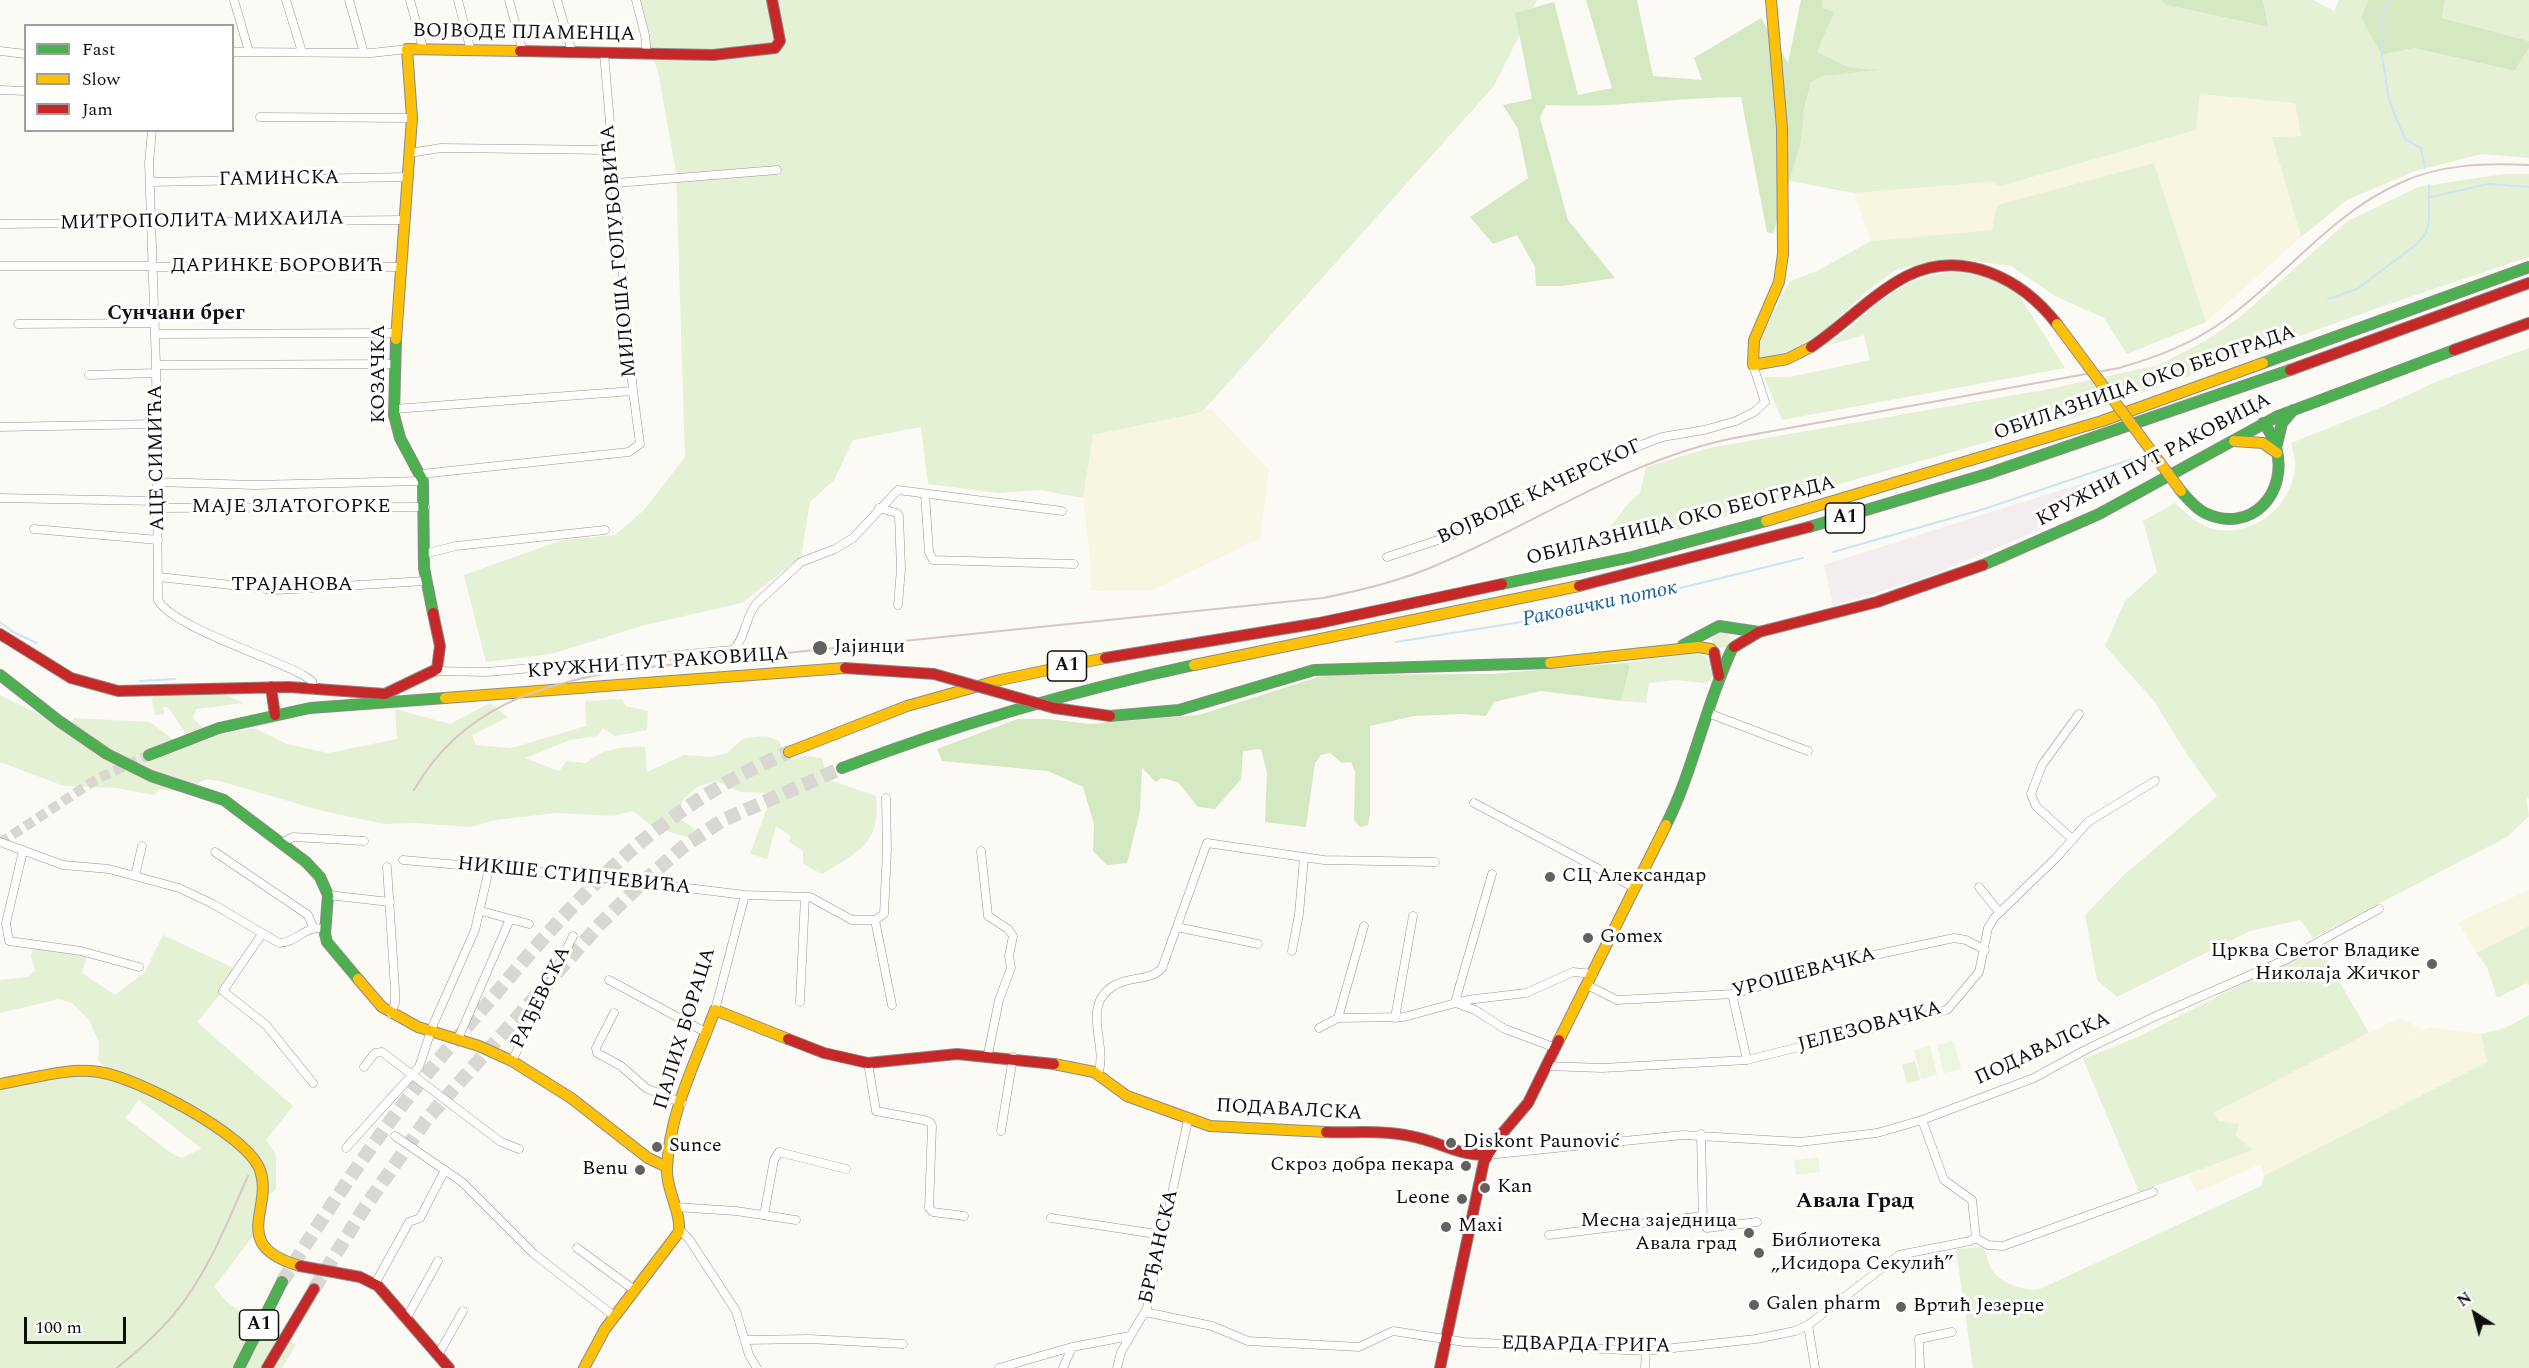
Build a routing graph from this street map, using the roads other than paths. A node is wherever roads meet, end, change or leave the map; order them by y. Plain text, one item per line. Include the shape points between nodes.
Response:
1 (234, 0) edge
2 (286, 0) edge
3 (349, 0) edge
4 (410, 0) edge
5 (458, 0) edge
6 (509, 0) edge
7 (557, 0) edge
8 (636, 0) edge
9 (772, 0) edge
10 (1770, 0) edge
11 (423, 48) junction
12 (407, 49) junction
13 (1, 50) edge
14 (471, 51) junction
15 (234, 52) edge
16 (249, 52) junction
17 (302, 52) junction
18 (523, 52) junction
19 (572, 52) junction
20 (364, 53) junction
21 (604, 53) junction
22 (24, 54) edge
23 (647, 54) junction
24 (0, 90) edge
25 (24, 91) edge
26 (260, 117) dead end
27 (412, 118) junction
28 (152, 132) edge
29 (611, 150) junction
30 (409, 153) junction
31 (777, 170) dead end
32 (407, 177) junction
33 (150, 182) junction
34 (616, 183) junction
35 (404, 220) junction
36 (153, 222) junction
37 (0, 224) edge
38 (0, 266) edge
39 (154, 266) junction
40 (401, 267) junction
41 (2529, 267) edge
42 (2529, 283) edge
43 (155, 323) junction
44 (2529, 323) edge
45 (18, 324) dead end
46 (396, 333) junction
47 (155, 334) junction
48 (394, 364) junction
49 (1753, 365) junction
50 (156, 369) junction
51 (89, 375) dead end
52 (633, 391) junction
53 (2295, 408) junction
54 (394, 409) junction
55 (2263, 423) junction
56 (156, 424) junction
57 (0, 427) edge
58 (2224, 443) junction
59 (2277, 453) junction
60 (422, 477) junction
61 (157, 482) junction
62 (925, 494) junction
63 (0, 498) edge
64 (156, 505) junction
65 (425, 507) junction
66 (879, 508) junction
67 (1062, 511) dead end
68 (34, 529) dead end
69 (605, 530) dead end
70 (158, 540) junction
71 (424, 554) junction
72 (1387, 557) dead end
73 (1074, 564) dead end
74 (159, 577) junction
75 (426, 580) junction
76 (898, 605) dead end
77 (1730, 628) junction
78 (1709, 632) junction
79 (1759, 632) junction
80 (0, 634) edge
81 (1733, 648) junction
82 (1669, 650) junction
83 (1712, 650) junction
84 (435, 671) junction
85 (0, 675) edge
86 (1719, 676) junction
87 (271, 687) junction
88 (314, 690) junction
89 (1708, 713) junction
90 (2079, 714) dead end
91 (275, 715) junction
92 (1808, 751) dead end
93 (789, 752) tunnel mouth
94 (149, 755) tunnel mouth
95 (842, 768) tunnel mouth
96 (2155, 781) dead end
97 (886, 798) dead end
98 (1474, 804) dead end
99 (2072, 839) junction
100 (364, 841) dead end
101 (0, 842) edge
102 (282, 843) junction
103 (142, 846) dead end
104 (23, 851) junction
105 (981, 851) dead end
106 (215, 852) dead end
107 (1304, 858) junction
108 (404, 860) dead end
109 (1435, 862) dead end
110 (387, 867) dead end
111 (489, 869) junction
112 (1492, 874) dead end
113 (135, 876) junction
114 (1979, 887) dead end
115 (1635, 888) junction
116 (328, 895) junction
117 (745, 895) junction
118 (805, 897) junction
119 (390, 902) junction
120 (2379, 909) dead end
121 (481, 911) junction
122 (1999, 912) junction
123 (1413, 916) dead end
124 (510, 919) junction
125 (875, 920) junction
126 (529, 924) dead end
127 (1364, 926) dead end
128 (313, 927) junction
129 (1177, 927) junction
130 (325, 929) junction
131 (262, 934) junction
132 (573, 936) dead end
133 (1258, 944) dead end
134 (1985, 950) junction
135 (1292, 951) dead end
136 (139, 967) dead end
137 (1593, 974) junction
138 (609, 980) dead end
139 (1587, 985) junction
140 (1732, 994) junction
141 (800, 1002) dead end
142 (1455, 1002) junction
143 (892, 1005) dead end
144 (715, 1010) junction
145 (614, 1012) dead end
146 (391, 1014) junction
147 (1338, 1018) junction
148 (1395, 1018) junction
149 (1319, 1028) dead end
150 (431, 1031) junction
151 (707, 1033) junction
152 (458, 1039) junction
153 (1556, 1048) junction
154 (988, 1054) junction
155 (1013, 1057) junction
156 (512, 1060) junction
157 (1747, 1060) junction
158 (868, 1063) junction
159 (1547, 1066) junction
160 (364, 1067) dead end
161 (414, 1074) junction
162 (1098, 1074) junction
163 (313, 1083) dead end
164 (0, 1084) edge
165 (682, 1103) junction
166 (1188, 1120) junction
167 (1922, 1120) junction
168 (1001, 1131) dead end
169 (1701, 1134) junction
170 (395, 1136) dead end
171 (346, 1148) dead end
172 (519, 1149) dead end
173 (1487, 1155) junction
174 (667, 1167) junction
175 (846, 1169) dead end
176 (445, 1170) junction
177 (2153, 1192) dead end
178 (676, 1207) junction
179 (764, 1215) junction
180 (964, 1216) dead end
181 (1703, 1216) junction
182 (1051, 1218) dead end
183 (796, 1220) dead end
184 (1757, 1222) dead end
185 (680, 1230) junction
186 (1163, 1235) junction
187 (1550, 1235) dead end
188 (1976, 1238) junction
189 (577, 1248) dead end
190 (438, 1261) dead end
191 (282, 1282) tunnel mouth
192 (375, 1284) junction
193 (314, 1289) tunnel mouth
194 (633, 1289) junction
195 (463, 1311) dead end
196 (1145, 1312) junction
197 (614, 1316) junction
198 (406, 1318) junction
199 (1808, 1325) junction
200 (1952, 1332) dead end
201 (1130, 1336) junction
202 (745, 1340) junction
203 (1447, 1340) junction
204 (903, 1344) dead end
205 (1072, 1347) junction
206 (1646, 1351) junction
207 (438, 1355) junction
208 (269, 1363) edge
209 (238, 1368) edge
210 (449, 1368) edge
211 (584, 1368) edge
212 (757, 1368) edge
213 (999, 1368) edge
214 (1063, 1368) edge
215 (1117, 1368) edge
216 (1440, 1368) edge
217 (1645, 1368) edge
218 (1815, 1368) edge
219 (1920, 1368) edge

1 - 16 street
2 - 17 street
3 - 20 street
4 - 11 street
5 - 14 street
6 - 18 street
7 - 19 street
8 - 23 street
9 - 23 main road, ВОЈВОДЕ ПЛАМЕНЦА via 780,34 777,46 731,54
10 - 49 main road via 1784,133 1782,259 1779,281 1756,334
11 - 12 main road, ВОЈВОДЕ ПЛАМЕНЦА
11 - 14 main road, ВОЈВОДЕ ПЛАМЕНЦА
12 - 20 street, ВОЈВОДЕ ПЛАМЕНЦА
12 - 27 main road, КОЗАЧКА
13 - 22 street
14 - 18 main road, ВОЈВОДЕ ПЛАМЕНЦА
15 - 16 street, ВОЈВОДЕ ПЛАМЕНЦА
16 - 17 street, ВОЈВОДЕ ПЛАМЕНЦА
17 - 20 street, ВОЈВОДЕ ПЛАМЕНЦА
18 - 19 main road, ВОЈВОДЕ ПЛАМЕНЦА
19 - 21 main road, ВОЈВОДЕ ПЛАМЕНЦА
21 - 23 main road, ВОЈВОДЕ ПЛАМЕНЦА
21 - 29 street, МИЛОША ГОЛУБОВИЋА
24 - 25 street
26 - 27 street
27 - 30 main road, КОЗАЧКА
28 - 33 street, АЦЕ СИМИЋА
29 - 30 street via 441,148
29 - 34 street, МИЛОША ГОЛУБОВИЋА
30 - 32 main road, КОЗАЧКА
31 - 34 street
32 - 33 street, ГАМИНСКА
32 - 35 main road, КОЗАЧКА
33 - 36 street, АЦЕ СИМИЋА
34 - 52 street, МИЛОША ГОЛУБОВИЋА
35 - 36 street, МИТРОПОЛИТА МИХАИЛА
35 - 40 main road, КОЗАЧКА
36 - 37 street, МИТРОПОЛИТА МИХАИЛА
36 - 39 street, АЦЕ СИМИЋА
38 - 39 street, ДАРИНКЕ БОРОВИЋ
39 - 40 street, ДАРИНКЕ БОРОВИЋ
39 - 43 street, АЦЕ СИМИЋА
40 - 46 main road, КОЗАЧКА
41 - 93 main road, ОБИЛАЗНИЦА ОКО БЕОГРАДА / A1 via 2102,421 1838,501 1632,557 1342,618 1124,654 1000,680 907,706
42 - 95 main road, ОБИЛАЗНИЦА ОКО БЕОГРАДА / A1 via 2086,442 1838,520 1665,566 1498,604 1106,684 944,730
43 - 45 street
43 - 47 street, АЦЕ СИМИЋА
44 - 53 main road, КРУЖНИ ПУТ РАКОВИЦА
46 - 47 street
46 - 48 main road, КОЗАЧКА
47 - 50 street, АЦЕ СИМИЋА
48 - 50 street
48 - 54 main road, КОЗАЧКА
49 - 59 main road, bridge via 1781,361 1805,351 1883,289 1912,273 1936,266 1975,267 2032,294 2198,509 2213,517 2229,519 2264,505 2276,489 2280,472
49 - 72 street, ВОЈВОДЕ КАЧЕРСКОГ via 1765,398 1760,408 1736,421 1662,437 1626,451 1544,487 1456,534
50 - 51 street
50 - 56 street, АЦЕ СИМИЋА
52 - 54 street
52 - 60 street, МИЛОША ГОЛУБОВИЋА via 640,444 629,452
53 - 55 main road, КРУЖНИ ПУТ РАКОВИЦА
53 - 59 main road via 2279,430
54 - 60 main road, КОЗАЧКА via 400,438
55 - 58 main road, КРУЖНИ ПУТ РАКОВИЦА
55 - 59 main road via 2272,434
56 - 57 street
56 - 61 street, АЦЕ СИМИЋА
58 - 59 main road via 2251,440
58 - 79 main road, КРУЖНИ ПУТ РАКОВИЦА via 2099,514 1986,564 1877,602
60 - 61 street via 254,485
60 - 65 main road, КОЗАЧКА
61 - 64 street, АЦЕ СИМИЋА
62 - 66 street via 898,490
62 - 67 street
62 - 73 street via 929,552 933,560
63 - 64 street, МАЈЕ ЗЛАТОГОРКЕ
64 - 65 street, МАЈЕ ЗЛАТОГОРКЕ
64 - 70 street, АЦЕ СИМИЋА
65 - 71 main road, КОЗАЧКА
66 - 76 street via 899,516
66 - 84 street via 852,538 835,549 807,558 757,603 733,650 487,672
68 - 70 street
69 - 71 street via 456,546
70 - 74 street, АЦЕ СИМИЋА
71 - 75 main road, КОЗАЧКА
74 - 75 street, ТРАЈАНОВА via 276,590
74 - 88 street, АЦЕ СИМИЋА via 158,600 165,610 296,670 312,681
75 - 84 main road, КОЗАЧКА via 440,646
77 - 78 main road via 1719,626
77 - 79 main road, КРУЖНИ ПУТ РАКОВИЦА
77 - 81 main road via 1735,635
78 - 82 main road, КРУЖНИ ПУТ РАКОВИЦА
78 - 83 main road via 1707,641
79 - 81 main road, КРУЖНИ ПУТ РАКОВИЦА
80 - 87 main road via 60,673 106,690
81 - 83 main road via 1723,654
81 - 86 main road
82 - 83 main road, КРУЖНИ ПУТ РАКОВИЦА
82 - 91 main road, КРУЖНИ ПУТ РАКОВИЦА, bridge via 1567,663 1314,670 1179,710 1110,716 1074,714 944,676 889,668 844,668 397,701
83 - 86 main road
84 - 88 main road via 389,694
85 - 102 main road via 106,753 146,774 210,792
86 - 89 main road
87 - 88 main road
87 - 91 main road
89 - 92 street
89 - 115 main road via 1677,803
90 - 99 street via 2042,765 2031,794 2036,806
91 - 94 main road, КРУЖНИ ПУТ РАКОВИЦА via 219,728
96 - 99 street, ЈЕЛЕЗОВАЧКА via 2093,818
97 - 125 street via 884,914
98 - 115 street
99 - 122 street, ЈЕЛЕЗОВАЧКА
100 - 102 street via 293,837
101 - 104 street
102 - 116 main road via 316,872
103 - 113 street
104 - 113 street via 67,866 109,869
104 - 136 street via 6,923 9,940 81,951
105 - 154 street via 988,916 1013,936 1009,956 1012,966 999,1000
106 - 128 street via 308,915
107 - 109 street
107 - 129 street via 1207,843
107 - 135 street
108 - 111 street, НИКШЕ СТИПЧЕВИЋА
110 - 119 street
111 - 117 street, НИКШЕ СТИПЧЕВИЋА
111 - 121 street
112 - 142 street
113 - 131 street via 202,898
114 - 122 street
115 - 137 main road
116 - 119 street
116 - 130 main road
117 - 118 street
117 - 144 street, ПАЛИХ БОРАЦА
118 - 125 street via 852,920
118 - 141 street
119 - 146 street via 395,989
120 - 167 street, ПОДАВАЛСКА via 2287,959 2156,1016 2034,1078
121 - 124 street
121 - 150 street
122 - 134 street, ЈЕЛЕЗОВАЧКА via 1989,928
123 - 148 street
124 - 126 street
124 - 152 street
125 - 143 street
127 - 147 street
128 - 130 street
128 - 131 street via 283,943
129 - 133 street
129 - 162 street via 1160,971 1122,981 1102,998 1095,1018 1102,1060
130 - 146 main road via 331,949
131 - 163 street via 222,991 267,1025
132 - 156 street, РАЂЕВСКА
134 - 140 street, УРОШЕВАЧКА via 1954,938 1837,963
134 - 157 street, ЈЕЛЕЗОВАЧКА via 1977,976 1947,1010
137 - 139 main road
137 - 142 street via 1573,972 1526,993
138 - 151 street
139 - 140 street, УРОШЕВАЧКА via 1617,1000
139 - 153 main road
140 - 157 street
142 - 148 street
142 - 153 street via 1505,1029
144 - 151 main road, ПАЛИХ БОРАЦА
144 - 158 main road, ПОДАВАЛСКА via 824,1053
145 - 165 street via 597,1053 621,1066 646,1088
146 - 150 main road
147 - 148 street
147 - 149 street
150 - 152 main road
150 - 161 street
151 - 165 main road, ПАЛИХ БОРАЦА
152 - 156 main road
153 - 159 main road
154 - 155 main road, ПОДАВАЛСКА
154 - 158 main road, ПОДАВАЛСКА
155 - 162 main road, ПОДАВАЛСКА
155 - 168 street
156 - 174 main road via 571,1098 648,1158
157 - 159 street, ЈЕЛЕЗОВАЧКА via 1602,1068
158 - 180 street via 876,1111 924,1120 932,1126 929,1208 933,1212
159 - 173 main road via 1527,1105
160 - 161 street via 379,1051
161 - 171 street
161 - 172 street via 501,1142
162 - 166 main road, ПОДАВАЛСКА via 1127,1096
164 - 192 main road via 99,1072 136,1082 159,1094 237,1142 256,1161 262,1177 259,1232 265,1247 275,1256 298,1265 347,1272
165 - 174 main road, ПАЛИХ БОРАЦА
166 - 173 main road, ПОДАВАЛСКА via 1256,1130 1405,1134 1466,1155
166 - 186 street, БРЂАНСКА
167 - 169 street, ПОДАВАЛСКА via 1862,1137 1812,1142
167 - 188 street via 1944,1180 1972,1200
169 - 173 street, ПОДАВАЛСКА
169 - 181 street
170 - 176 street
173 - 203 main road via 1475,1196
174 - 178 main road, ПАЛИХ БОРАЦА
175 - 179 street via 779,1152 774,1160
176 - 192 street via 421,1217 409,1222
176 - 197 street via 482,1200 534,1254
177 - 188 street, ЕДВАРДА ГРИГА via 2003,1245 1988,1245
178 - 179 street
178 - 185 main road, ПАЛИХ БОРАЦА
179 - 183 street
181 - 184 street via 1707,1228
181 - 187 street
182 - 186 street
185 - 194 main road
185 - 202 street via 734,1308
186 - 196 street, БРЂАНСКА
188 - 199 street, ЕДВАРДА ГРИГА via 1899,1255
189 - 194 street
190 - 198 street
191 - 209 main road, A1
192 - 198 main road
193 - 208 main road, A1
194 - 197 main road
195 - 207 street
196 - 201 street, БРЂАНСКА
196 - 203 street, ЕДВАРДА ГРИГА via 1212,1326 1248,1341 1362,1347 1393,1331
197 - 211 main road
198 - 207 main road
199 - 206 street, ЕДВАРДА ГРИГА via 1783,1335
199 - 218 street
200 - 219 street via 1918,1340
201 - 205 street
201 - 215 street, БРЂАНСКА via 1119,1355
202 - 204 street
202 - 212 street
203 - 206 street, ЕДВАРДА ГРИГА
203 - 216 main road
205 - 213 street
205 - 214 street
206 - 217 street
207 - 210 main road

